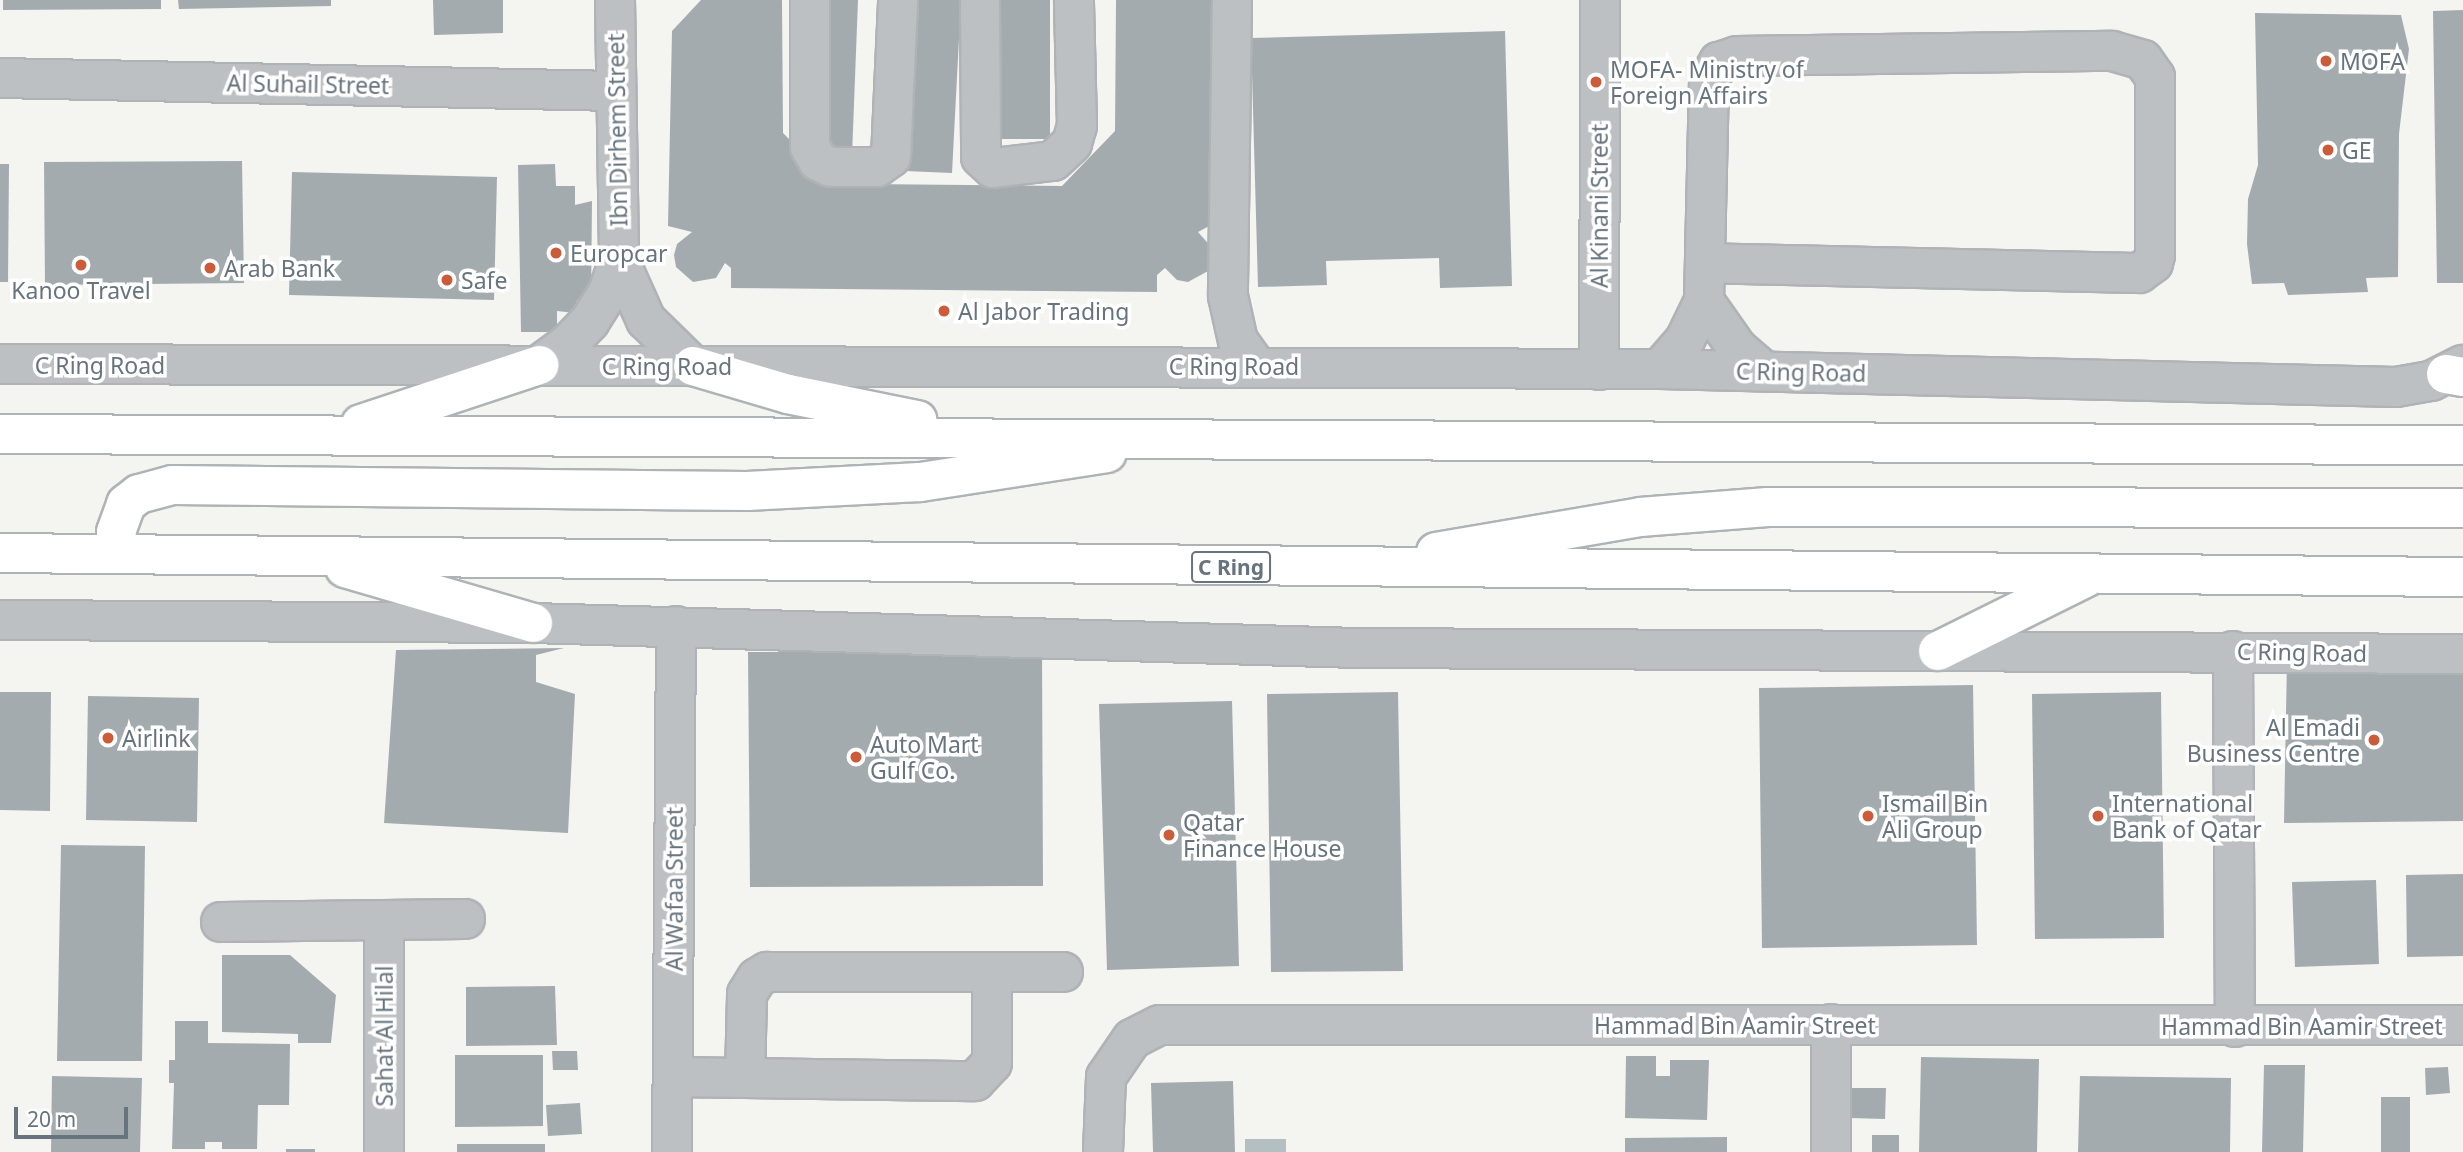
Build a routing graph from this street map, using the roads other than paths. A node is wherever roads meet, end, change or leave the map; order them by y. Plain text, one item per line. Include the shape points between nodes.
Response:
1 (615, 0) edge
2 (810, 0) edge
3 (898, 0) edge
4 (980, 0) edge
5 (1074, 0) edge
6 (1232, 0) edge
7 (1600, 0) edge
8 (0, 78) edge
9 (615, 91) junction
10 (619, 260) junction
11 (1705, 263) junction
12 (1704, 301) junction
13 (0, 364) edge
14 (539, 365) junction
15 (693, 366) junction
16 (1256, 366) junction
17 (1660, 369) junction
18 (1599, 370) junction
19 (1763, 371) junction
20 (2457, 372) edge
21 (333, 433) junction
22 (0, 434) edge
23 (1188, 436) junction
24 (1001, 437) junction
25 (2463, 445) edge
26 (2463, 508) edge
27 (0, 553) edge
28 (119, 553) junction
29 (299, 554) junction
30 (1359, 568) junction
31 (2095, 574) junction
32 (2463, 577) edge
33 (0, 620) edge
34 (533, 623) junction
35 (676, 626) junction
36 (1938, 651) junction
37 (2233, 651) junction
38 (2463, 654) edge
39 (465, 919) dead end
40 (384, 920) junction
41 (221, 922) dead end
42 (992, 972) junction
43 (1063, 972) dead end
44 (1831, 1024) junction
45 (2463, 1025) edge
46 (2235, 1027) junction
47 (673, 1077) junction
48 (745, 1078) junction
49 (384, 1152) edge
50 (672, 1152) edge
51 (1103, 1152) edge
52 (1831, 1152) edge

1 - 9 street, Ibn Dirhem Street
2 - 3 street via 810,147 818,160 831,167 877,167 891,157
4 - 5 street via 981,157 993,168 1052,161 1072,143 1077,126
6 - 16 street via 1227,296 1238,341
7 - 18 street, Al Kinani Street
8 - 9 street, Al Suhail Street
9 - 10 street, Ibn Dirhem Street
10 - 14 street, Ibn Dirhem Street via 608,292 590,321
10 - 15 street, Ibn Dirhem Street via 646,320
11 - 11 street via 1709,79 1727,58 2112,51 2143,60 2155,77 2155,255 2153,263 2139,273
11 - 12 street
12 - 17 street via 1685,340
12 - 19 street via 1737,348
13 - 14 street, C Ring Road
14 - 15 street, C Ring Road
14 - 21 highway
15 - 16 street, C Ring Road
15 - 24 highway via 788,394
16 - 18 street, C Ring Road
17 - 18 street, C Ring Road
17 - 19 street, C Ring Road
19 - 20 street, C Ring Road via 2396,387
21 - 22 highway
21 - 24 highway
23 - 24 highway
23 - 25 highway
23 - 28 highway via 1065,463 920,482 774,490 173,485 139,494 126,504 116,532
26 - 30 highway via 1768,507 1640,517 1552,530
27 - 28 highway, C Ring
28 - 29 highway, C Ring
29 - 30 highway, C Ring
29 - 34 highway
30 - 31 highway, C Ring
31 - 32 highway, C Ring
31 - 36 highway
33 - 34 street, C Ring Road
34 - 35 street, C Ring Road
35 - 36 street, C Ring Road via 1358,648
35 - 47 street, Al Wafaa Street
36 - 37 street, C Ring Road
37 - 38 street, C Ring Road
37 - 46 street
39 - 40 street
40 - 41 street
40 - 49 street, Sahat Al Hilal
42 - 43 street
42 - 48 street via 768,972 757,978 747,994
42 - 48 street via 992,1063 975,1082
44 - 46 street, Hammad Bin Aamir Street
44 - 51 street, Hammad Bin Aamir Street via 1160,1025 1132,1040 1106,1077
44 - 52 street
45 - 46 street, Hammad Bin Aamir Street
47 - 48 street
47 - 50 street, Al Wafaa Street

